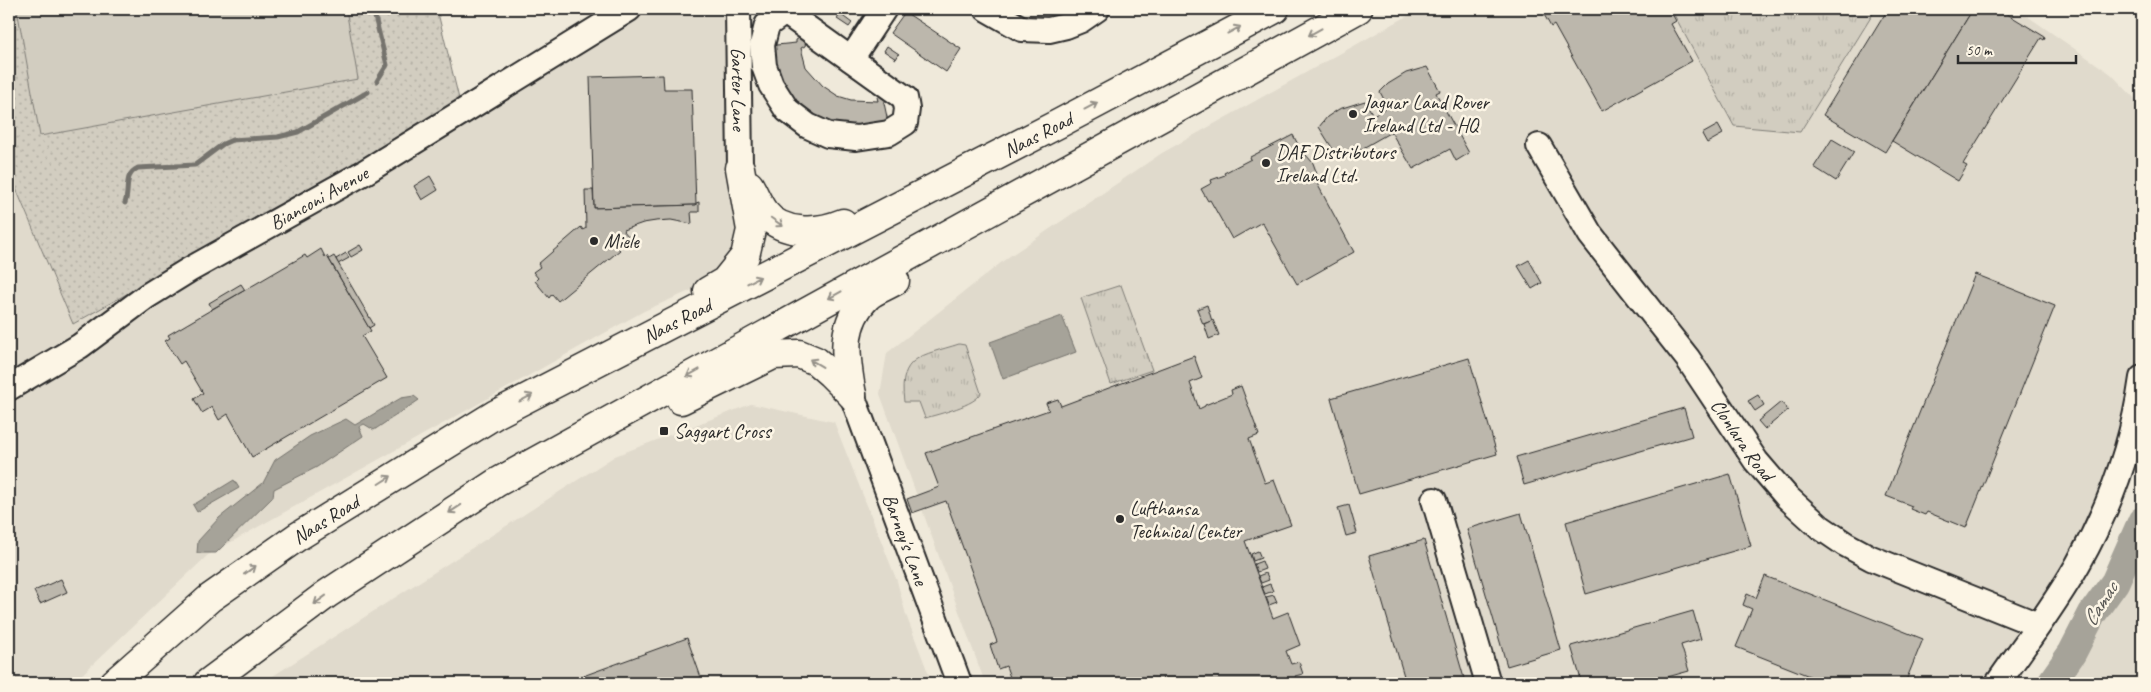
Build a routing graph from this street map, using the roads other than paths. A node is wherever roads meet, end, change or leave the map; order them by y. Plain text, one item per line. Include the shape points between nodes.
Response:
1 (629, 9) edge
2 (738, 9) edge
3 (884, 9) edge
4 (987, 9) edge
5 (1275, 9) edge
6 (1358, 9) edge
7 (1084, 12) edge
8 (851, 59) junction
9 (1185, 103) junction
10 (1539, 146) dead end
11 (740, 168) junction
12 (954, 177) junction
13 (602, 358) junction
14 (2142, 378) edge
15 (9, 388) edge
16 (852, 395) junction
17 (496, 483) junction
18 (1434, 500) dead end
19 (210, 598) junction
20 (2038, 625) junction
21 (100, 683) edge
22 (114, 683) edge
23 (208, 683) edge
24 (959, 683) edge
25 (1488, 683) edge
26 (1998, 683) edge

1 - 15 street, Bianconi Avenue via 365,172 189,270 147,296 80,346
2 - 11 street, Garter Lane
3 - 8 street
4 - 7 street via 1022,29 1049,30 1066,26
12 -> 5 highway, Naas Road
6 -> 9 highway
8 - 8 street via 785,12 767,24 762,45 764,66 771,85 786,110 808,126 828,135 856,138 889,133 905,123 905,98
9 - 16 highway via 1059,190 868,296 854,316 845,347
9 -> 17 highway
10 - 20 street, Clonlara Road via 1590,234 1688,359 1756,461 1787,497 1820,527 1871,558
11 -> 12 highway via 765,213 784,227 801,231 834,227
11 - 13 highway via 751,230 745,256 725,281 645,327
13 -> 12 highway, Naas Road
19 -> 13 highway, Naas Road via 297,536 383,482 496,414
14 - 20 street via 2122,464 2103,513 2078,563
16 -> 17 highway via 816,361 799,354 773,355
16 - 24 street, Barney's Lane
17 -> 23 highway via 327,594
18 - 25 street
19 - 21 highway via 144,644
19 - 22 highway, Naas Road
20 - 26 street

